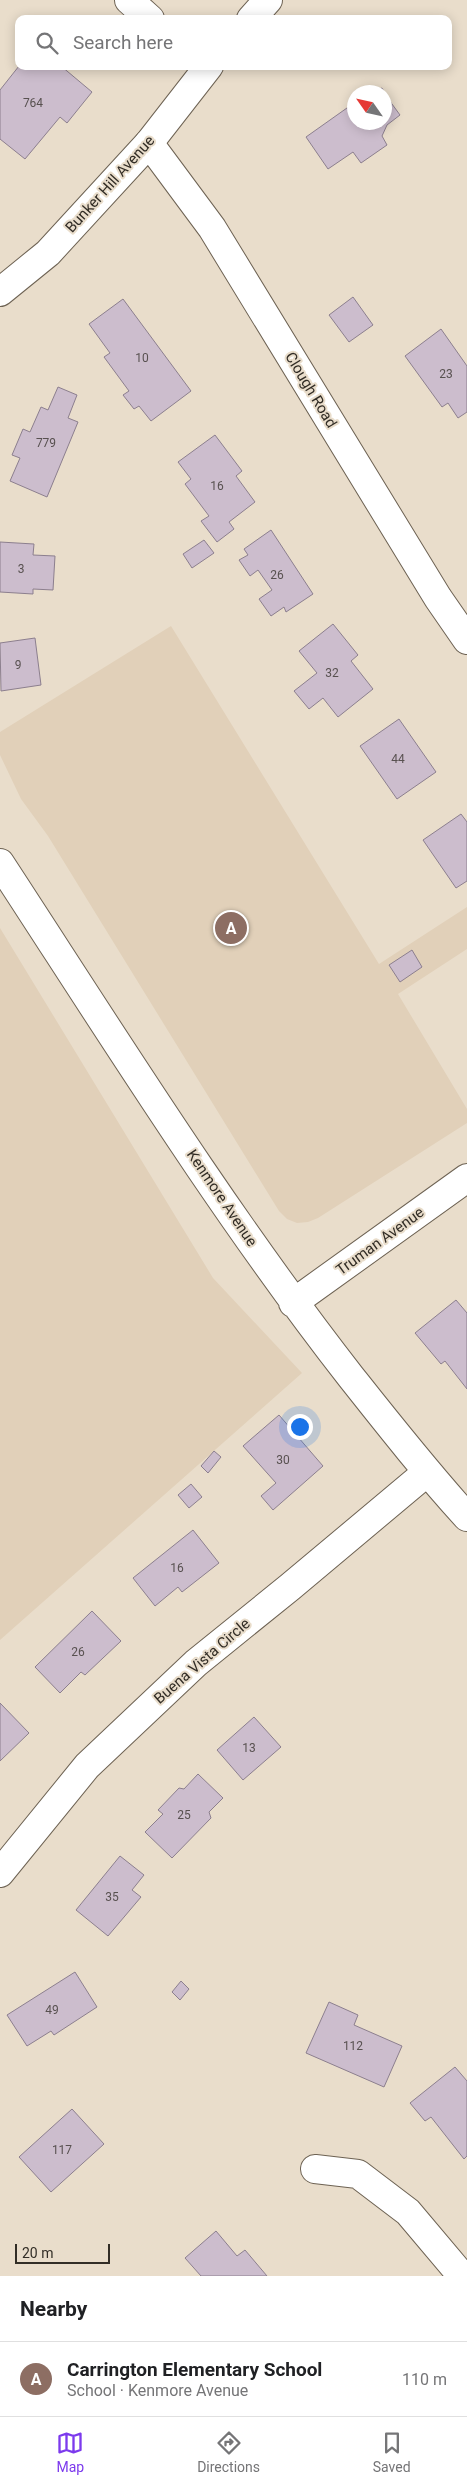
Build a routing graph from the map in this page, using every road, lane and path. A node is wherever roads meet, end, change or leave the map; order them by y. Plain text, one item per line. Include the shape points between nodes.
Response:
1 (129, 0) edge
2 (268, 0) edge
3 (146, 15) edge
4 (255, 15) edge
5 (205, 70) edge
6 (149, 143) junction
7 (0, 292) edge
8 (467, 640) edge
9 (0, 863) edge
10 (467, 1178) edge
11 (293, 1303) junction
12 (426, 1473) junction
13 (467, 1517) edge
14 (0, 1873) edge
15 (315, 2169) dead end
16 (462, 2276) edge

1 - 3 street
2 - 4 street
5 - 6 street, Bunker Hill Avenue
6 - 7 street, Bunker Hill Avenue via 48,253
6 - 8 street, Clough Road via 212,228 428,582
9 - 11 street, Kenmore Avenue via 166,1117
10 - 11 street, Truman Avenue
11 - 12 street, Kenmore Avenue
12 - 13 street, Kenmore Avenue
12 - 14 street, Buena Vista Circle via 196,1662 87,1766
15 - 16 street via 358,2174 408,2212

